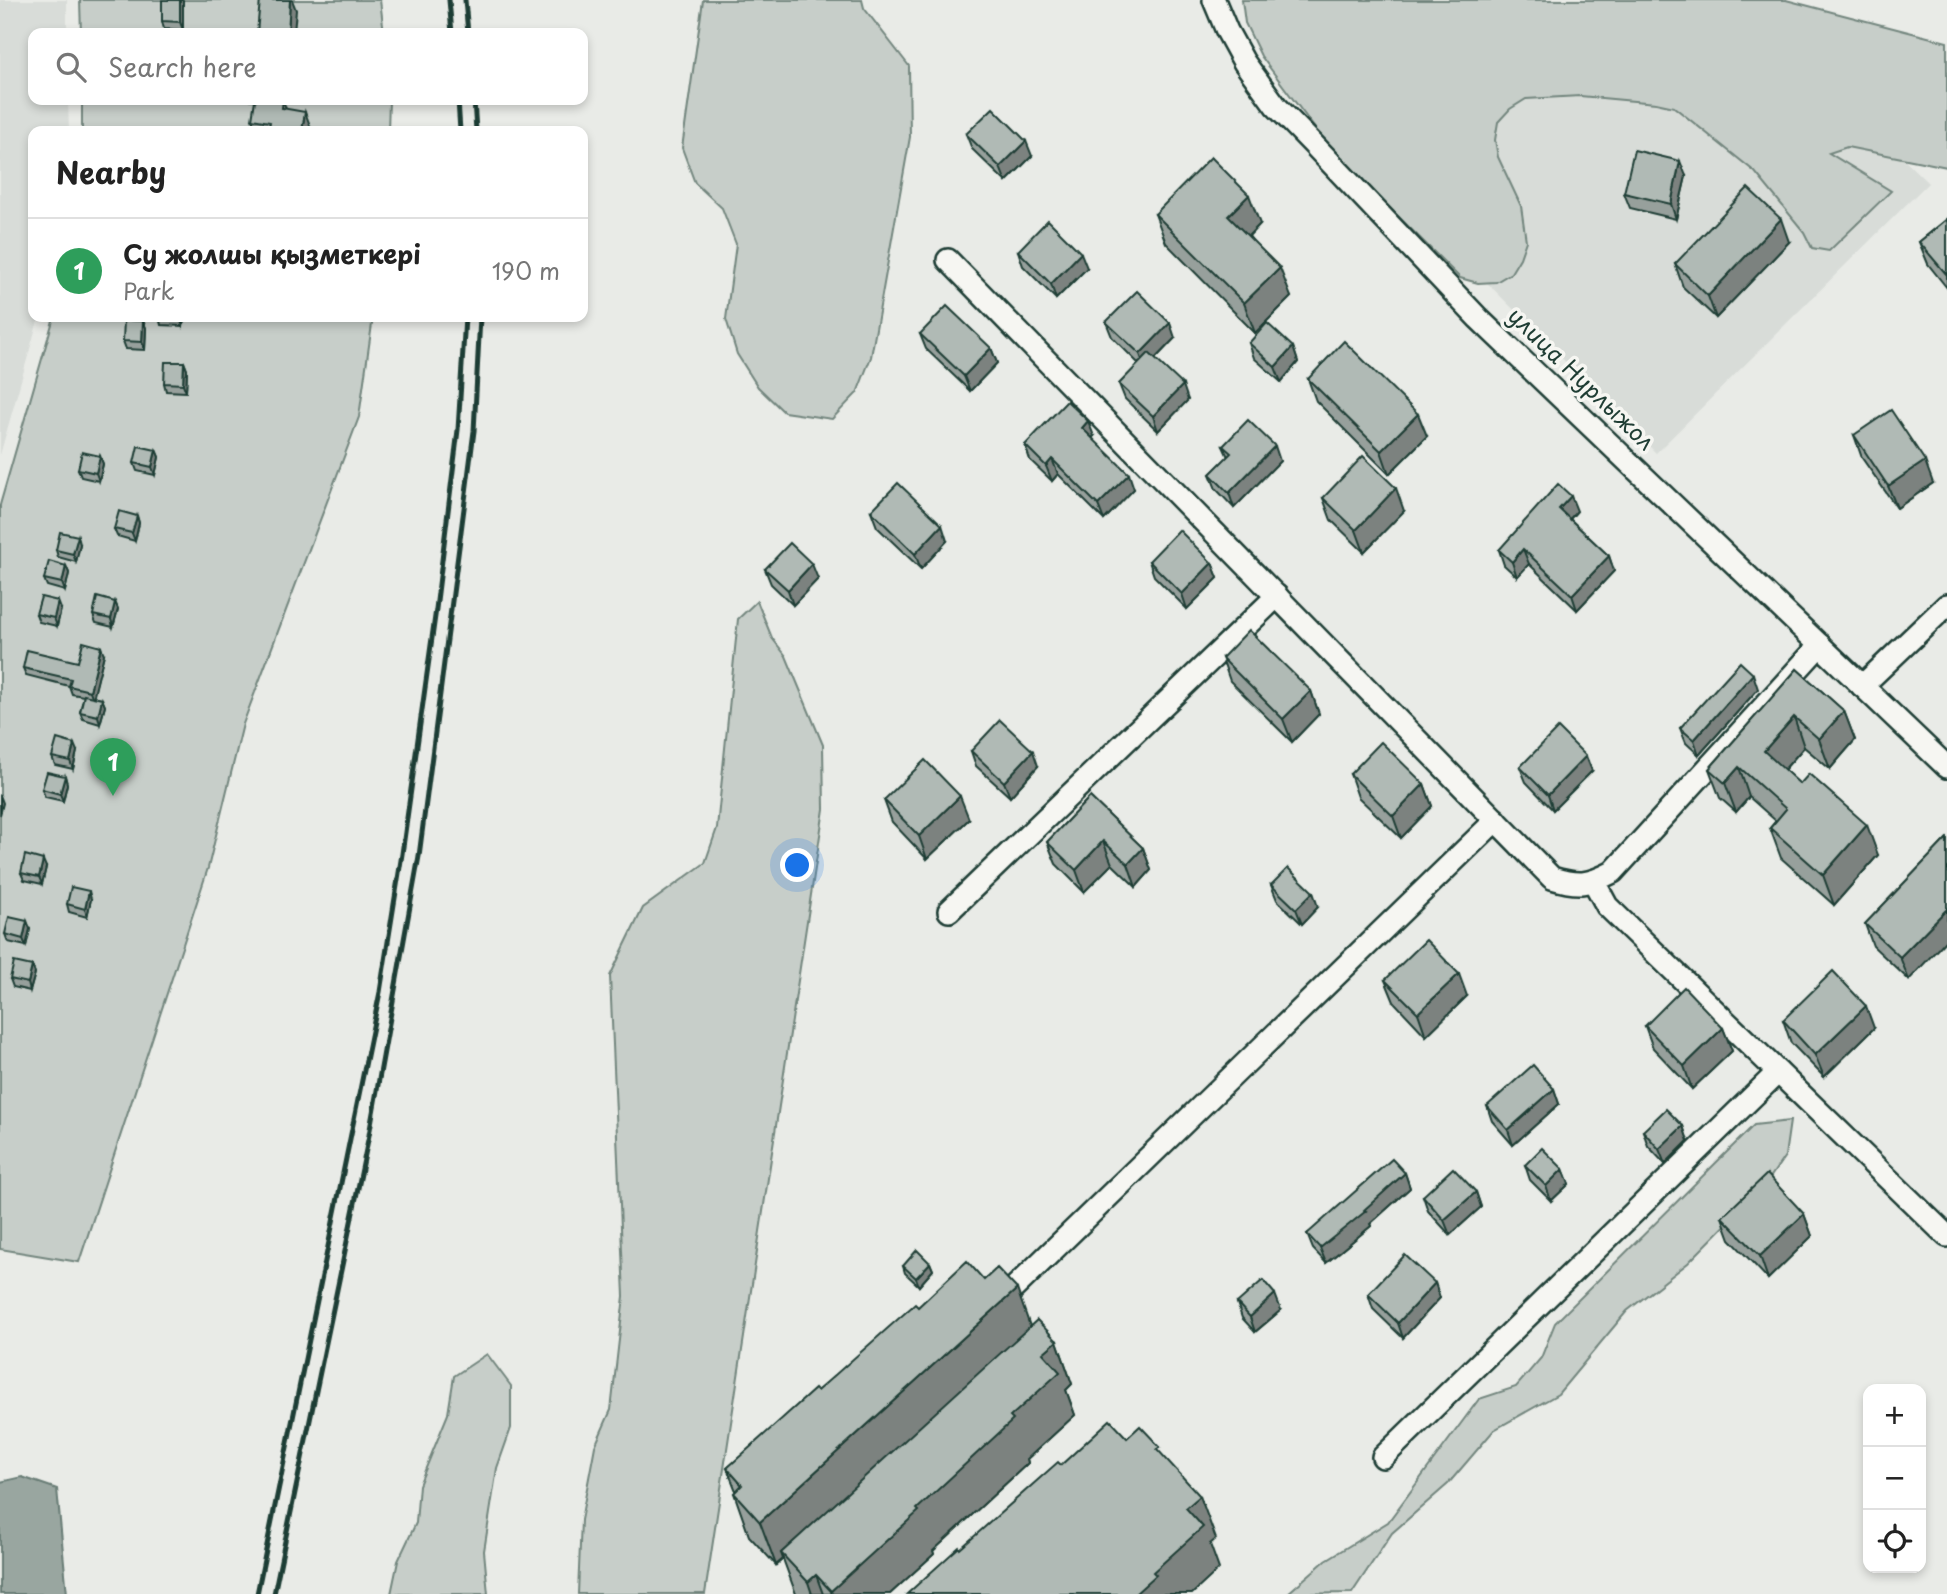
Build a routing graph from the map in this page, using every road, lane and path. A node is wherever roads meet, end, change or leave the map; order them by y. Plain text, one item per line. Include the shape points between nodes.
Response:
1 (1214, 0) edge
2 (948, 260) dead end
3 (1277, 596) junction
4 (1947, 605) edge
5 (1820, 645) junction
6 (1862, 686) junction
7 (1947, 768) edge
8 (1496, 820) junction
9 (1594, 882) junction
10 (949, 912) dead end
11 (1778, 1072) junction
12 (1947, 1236) edge
13 (1012, 1290) edge
14 (1383, 1457) dead end

1 - 5 street, улица Нурлыжол via 1244,62 1285,115 1478,318
2 - 3 street
3 - 8 street
3 - 10 street
4 - 6 street
5 - 6 street, улица Нурлыжол
5 - 9 street via 1613,873
6 - 7 street, улица Нурлыжол
8 - 9 street via 1552,878 1573,884
8 - 13 street
9 - 11 street via 1607,906
11 - 12 street
11 - 14 street

